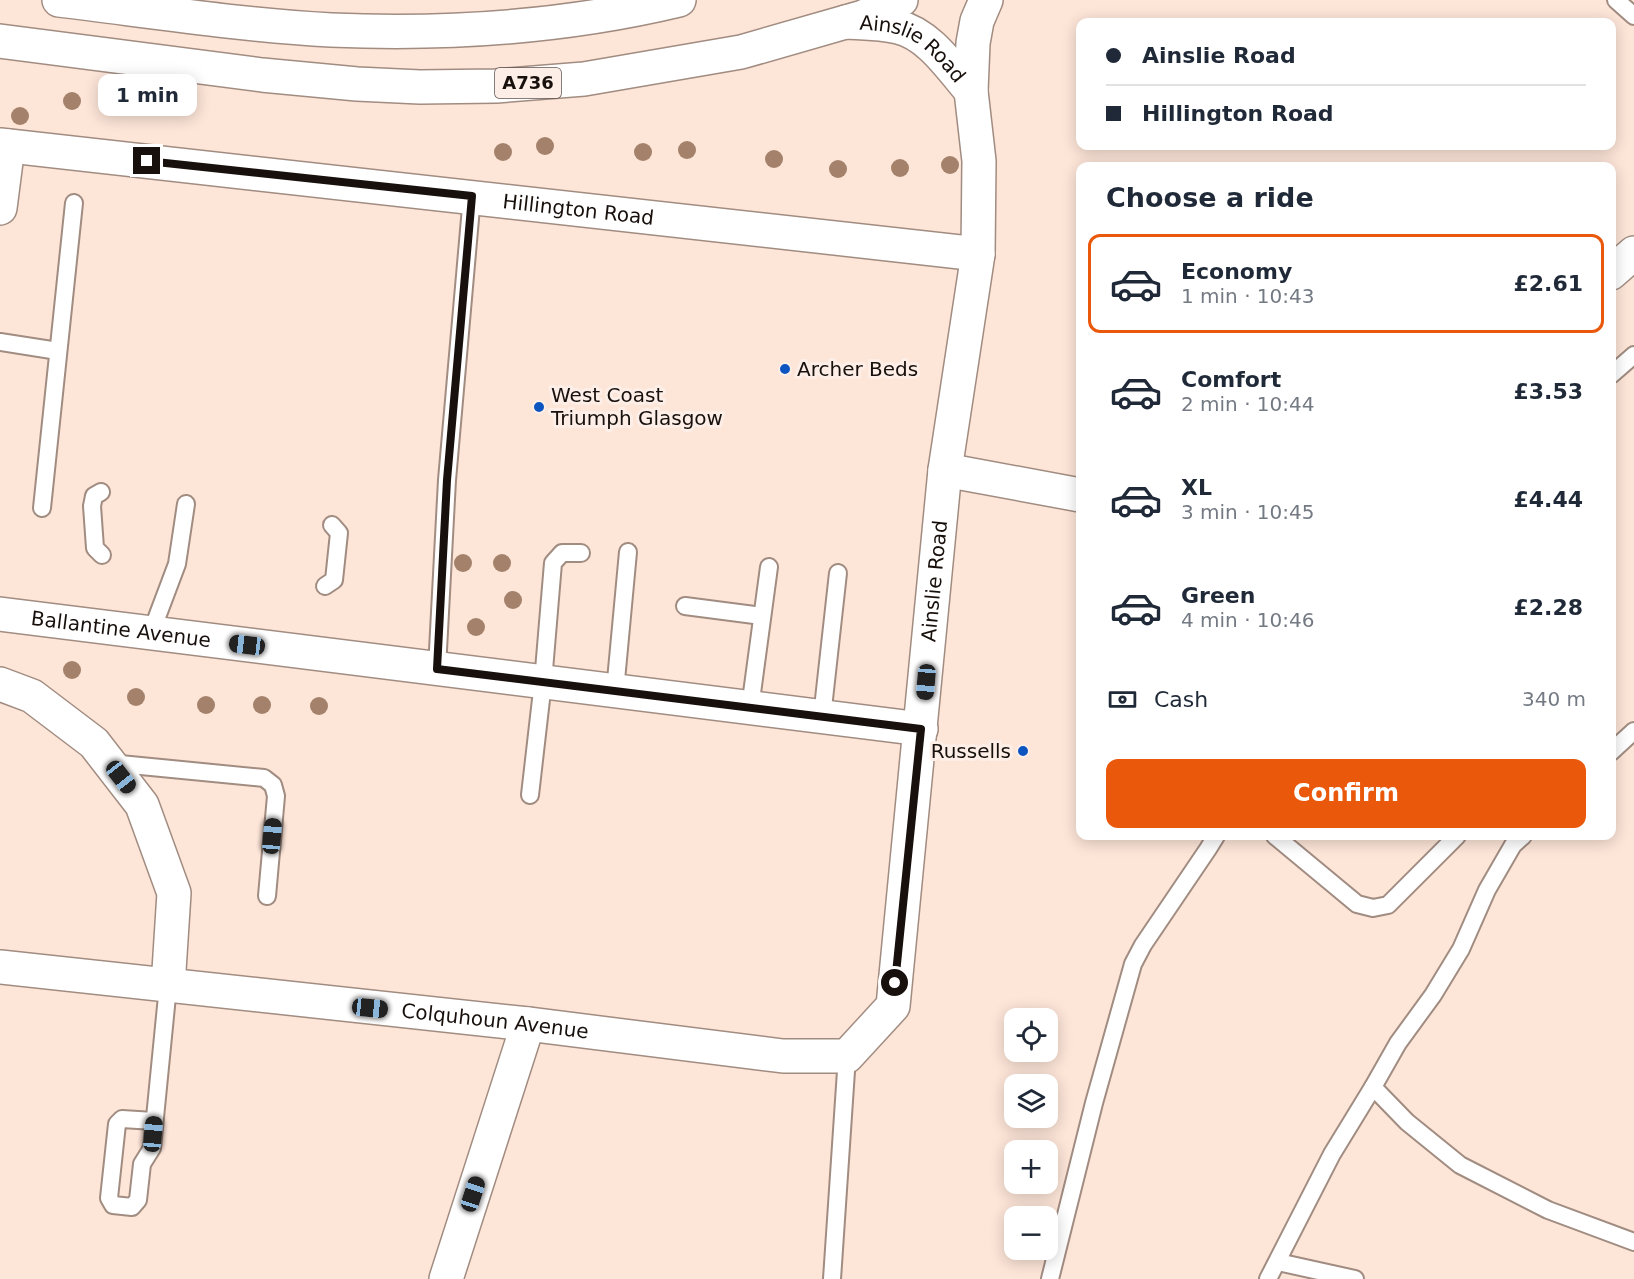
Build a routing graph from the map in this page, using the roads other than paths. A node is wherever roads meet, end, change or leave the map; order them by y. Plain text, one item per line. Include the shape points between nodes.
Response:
1 (59, 0) edge
2 (679, 0) edge
3 (901, 0) edge
4 (986, 0) edge
5 (1616, 0) edge
6 (1634, 16) edge
7 (846, 22) junction
8 (0, 40) edge
9 (971, 91) junction
10 (4, 146) edge
11 (472, 196) junction
12 (74, 204) dead end
13 (0, 208) edge
14 (1634, 253) edge
15 (978, 254) junction
16 (1616, 269) edge
17 (0, 342) edge
18 (58, 351) junction
19 (1634, 355) edge
20 (1616, 371) edge
21 (945, 470) junction
22 (102, 492) dead end
23 (1076, 494) edge
24 (186, 504) dead end
25 (42, 508) dead end
26 (332, 525) dead end
27 (628, 552) dead end
28 (581, 553) dead end
29 (102, 555) dead end
30 (769, 567) dead end
31 (837, 573) dead end
32 (325, 586) dead end
33 (685, 606) dead end
34 (0, 614) edge
35 (762, 616) junction
36 (152, 633) junction
37 (437, 669) junction
38 (543, 682) junction
39 (0, 684) edge
40 (615, 691) junction
41 (750, 708) junction
42 (822, 717) junction
43 (921, 729) junction
44 (1634, 731) edge
45 (1616, 747) edge
46 (110, 763) junction
47 (531, 795) dead end
48 (1214, 840) edge
49 (1280, 840) edge
50 (1453, 840) edge
51 (1519, 840) edge
52 (267, 896) dead end
53 (0, 967) edge
54 (168, 986) junction
55 (528, 1024) junction
56 (847, 1056) junction
57 (1373, 1087) junction
58 (154, 1121) junction
59 (1634, 1242) edge
60 (1278, 1262) junction
61 (446, 1279) edge
62 (832, 1279) edge
63 (1050, 1279) edge
64 (1268, 1279) edge
65 (1355, 1279) edge

1 - 2 street via 244,23 396,32 517,27
3 - 7 street, A736
4 - 9 street, Ainslie Road via 973,43
5 - 6 lane
7 - 8 street, A736 via 741,52 656,68 496,86 357,84
7 - 9 street, Ainslie Road via 899,27 916,35
9 - 15 street, Ainslie Road via 979,161
10 - 11 street, Hillington Road
10 - 13 street
11 - 15 street, Hillington Road
11 - 37 lane via 447,480
12 - 18 lane
14 - 16 street
15 - 21 street, Ainslie Road
17 - 18 lane
18 - 25 lane
19 - 20 lane
21 - 23 street
21 - 43 street, Ainslie Road
22 - 29 lane via 94,496 92,506 95,548
24 - 36 lane via 177,564
26 - 32 lane via 339,533 334,580
27 - 40 lane
28 - 38 lane via 562,553 553,563
30 - 35 lane
31 - 42 lane
33 - 35 lane
34 - 36 street, Ballantine Avenue
35 - 41 lane
36 - 37 street, Ballantine Avenue
37 - 38 street, Ballantine Avenue
38 - 40 street, Ballantine Avenue
38 - 47 lane
39 - 46 street via 32,696 94,743
40 - 41 street, Ballantine Avenue
41 - 42 street, Ballantine Avenue
42 - 43 street, Ballantine Avenue
43 - 56 street, Ainslie Road via 893,1006
44 - 45 lane
46 - 52 lane via 264,778 273,785 276,796
46 - 54 street via 142,805 174,893
48 - 63 lane via 1133,964
49 - 50 lane via 1357,904 1373,909 1388,904
51 - 57 lane via 1487,890 1455,958
53 - 54 street, Colquhoun Avenue
54 - 55 street, Colquhoun Avenue
54 - 58 lane
55 - 56 street, Colquhoun Avenue via 783,1056
55 - 61 street
56 - 62 lane
57 - 59 lane via 1407,1122 1460,1165 1548,1210
57 - 60 lane via 1332,1154
58 - 58 lane via 122,1119 117,1124 109,1198 113,1204 132,1207 138,1200 142,1164 152,1148
60 - 64 lane
60 - 65 lane

